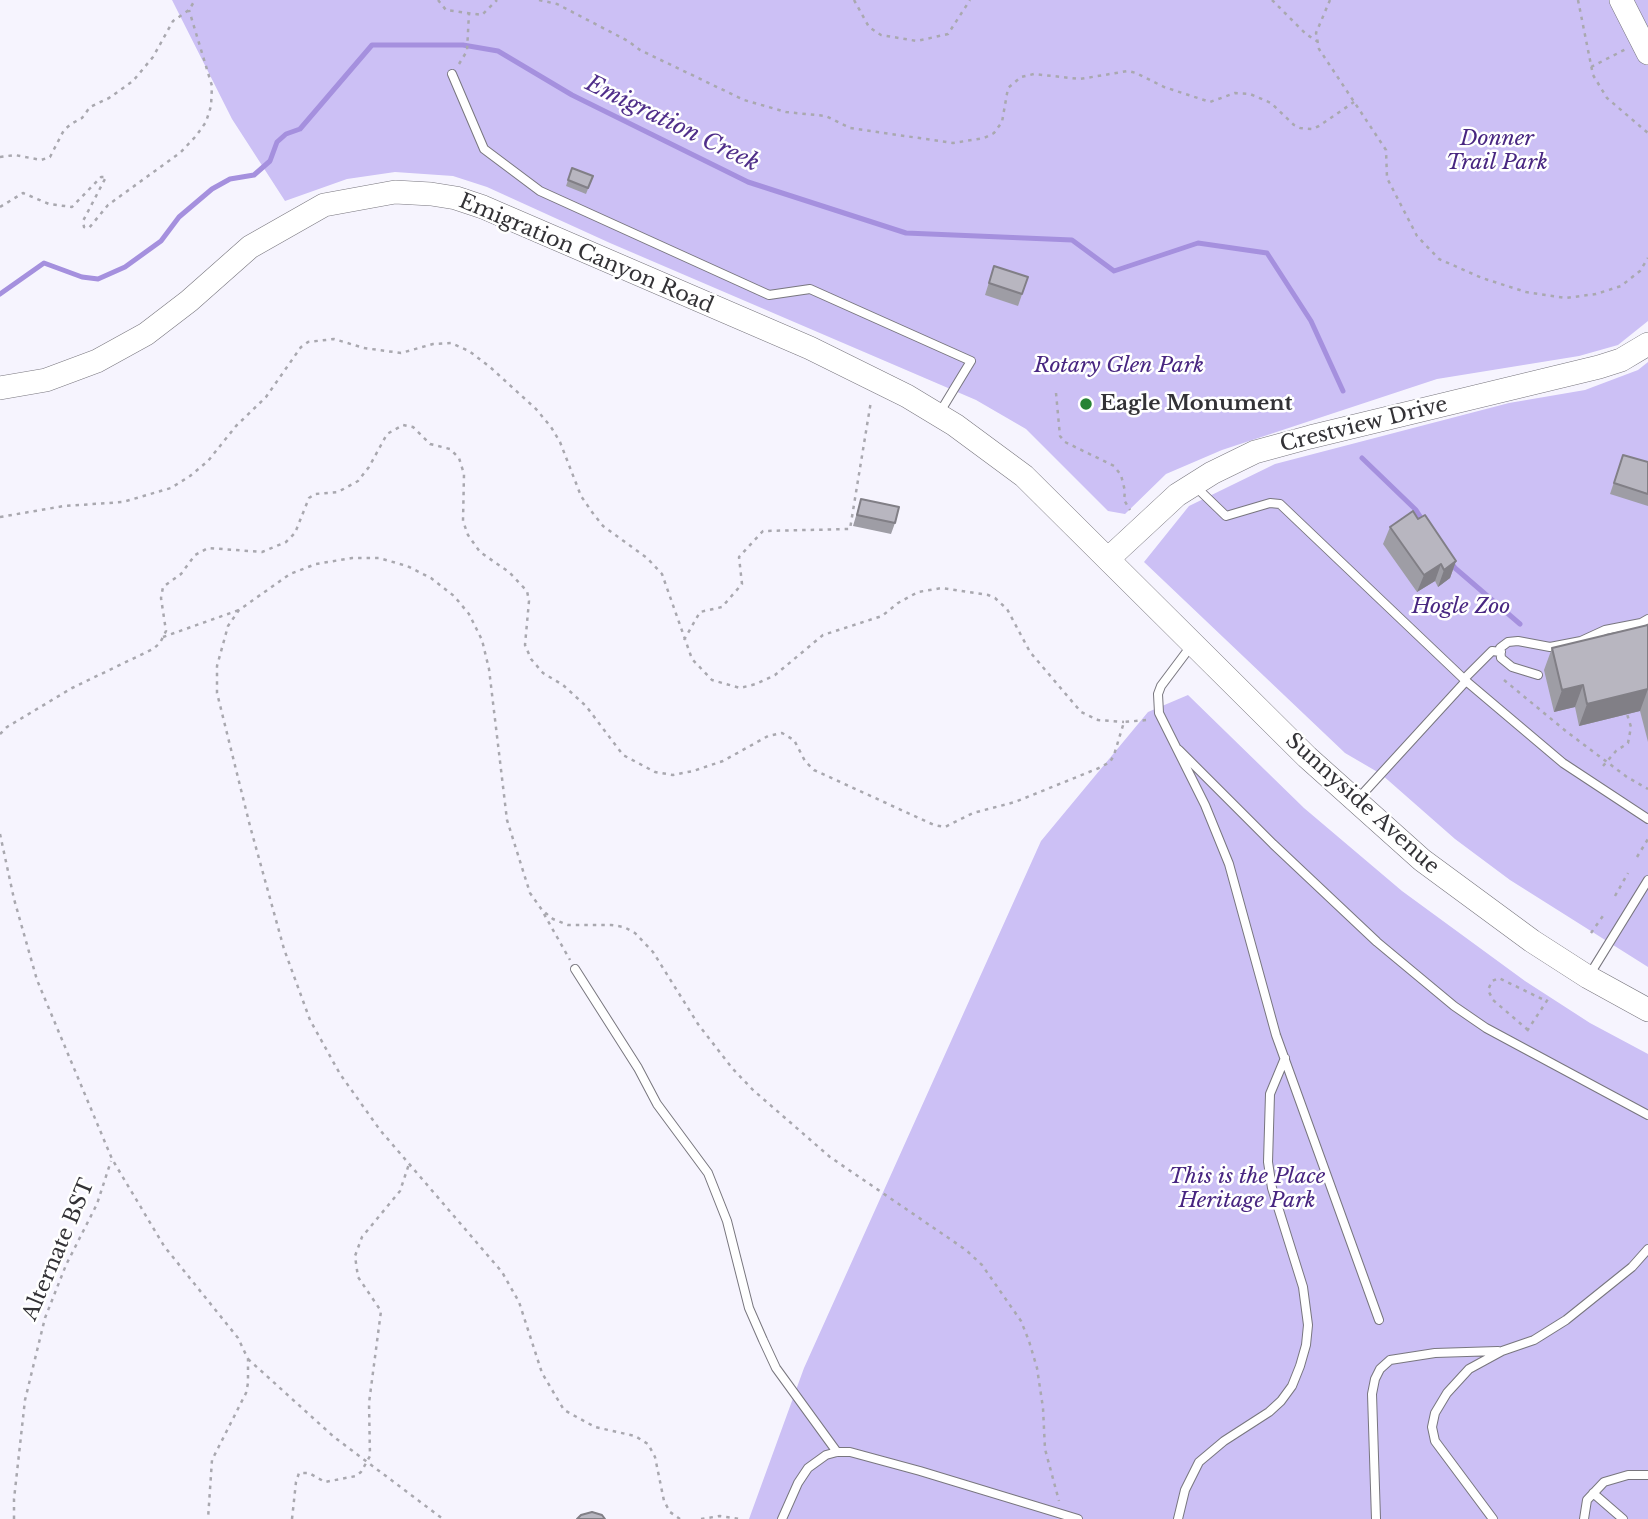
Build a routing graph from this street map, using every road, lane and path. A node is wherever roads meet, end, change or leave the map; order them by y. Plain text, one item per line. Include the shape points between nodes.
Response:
1 (195, 0) edge
2 (438, 0) edge
3 (497, 0) edge
4 (539, 0) edge
5 (854, 0) edge
6 (970, 0) edge
7 (1272, 0) edge
8 (1330, 0) edge
9 (1578, 0) edge
10 (1621, 0) edge
11 (189, 10) junction
12 (469, 13) junction
13 (1318, 43) junction
14 (1640, 50) edge
15 (1591, 67) junction
16 (452, 74) joint
17 (1354, 102) junction
18 (1648, 133) edge
19 (0, 157) edge
20 (0, 207) edge
21 (1648, 258) edge
22 (1648, 344) edge
23 (876, 380) junction
24 (0, 388) edge
25 (1056, 393) dead end
26 (939, 414) junction
27 (1192, 484) junction
28 (1130, 510) dead end
29 (0, 517) edge
30 (1108, 559) junction
31 (239, 610) junction
32 (1648, 619) edge
33 (163, 637) junction
34 (684, 640) junction
35 (1193, 645) junction
36 (1501, 652) junction
37 (1538, 675) dead end
38 (1465, 680) junction
39 (1504, 681) dead end
40 (1627, 714) dead end
41 (1161, 719) junction
42 (1124, 722) junction
43 (0, 734) edge
44 (1172, 743) junction
45 (1606, 762) junction
46 (1603, 766) dead end
47 (1648, 789) edge
48 (1355, 802) junction
49 (1648, 819) edge
50 (0, 834) edge
51 (1648, 839) edge
52 (1637, 857) dead end
53 (1628, 873) dead end
54 (1648, 880) edge
55 (1615, 896) dead end
56 (542, 910) junction
57 (1605, 913) dead end
58 (1591, 933) dead end
59 (575, 969) joint
60 (1588, 977) junction
61 (1550, 996) dead end
62 (1546, 1001) junction
63 (1648, 1010) edge
64 (1528, 1030) junction
65 (1525, 1034) dead end
66 (1285, 1058) junction
67 (1648, 1115) edge
68 (112, 1159) junction
69 (409, 1164) junction
70 (1648, 1249) edge
71 (1380, 1320) dead end
72 (1502, 1351) junction
73 (248, 1359) junction
74 (837, 1452) junction
75 (367, 1463) junction
76 (1648, 1475) edge
77 (1593, 1493) junction
78 (1068, 1516) junction
79 (14, 1519) edge
80 (208, 1519) edge
81 (292, 1519) edge
82 (443, 1519) edge
83 (680, 1519) edge
84 (701, 1519) edge
85 (740, 1519) edge
86 (782, 1519) edge
87 (1078, 1519) edge
88 (1178, 1519) edge
89 (1376, 1519) edge
90 (1493, 1519) edge
91 (1584, 1519) edge
92 (1623, 1519) edge

1 - 11 path
2 - 12 path via 446,10
3 - 12 path via 482,15
4 - 17 path via 556,4 744,100 786,112 826,116 850,128 953,143 993,133 1002,122 1008,88 1021,77 1034,74 1080,79 1128,71 1210,102 1235,93 1250,94 1271,103 1300,128 1319,126
5 - 6 path via 869,27 881,35 917,41 948,34
7 - 13 path
8 - 13 path via 1316,33
9 - 15 path
10 - 14 main road
11 - 19 path via 173,21 153,58 133,81 90,107 64,130 50,157
11 - 20 path via 212,86 206,122 196,136 108,205 89,228 83,221 106,177 72,207 23,193
12 - 16 path via 467,51
13 - 17 path
14 - 15 path
15 - 18 path via 1607,98
16 - 26 lane via 484,149 540,191 769,295 810,289 971,361
17 - 21 path via 1386,150 1387,178 1401,207 1417,236 1439,259 1526,292 1566,298 1621,286
22 - 27 main road, Crestview Drive via 1599,367 1282,444 1232,462
23 - 24 main road, Emigration Canyon Road via 483,207 456,198 395,192 324,205 250,247 146,334 97,361 46,380
23 - 26 main road, Emigration Canyon Road
23 - 34 path via 850,529 763,531 739,557 742,584 722,607 700,612
25 - 28 path via 1060,436 1115,466
26 - 30 main road, Emigration Canyon Road via 1024,476
27 - 30 main road, Crestview Drive
27 - 38 lane via 1226,516 1270,503 1280,505
29 - 34 path via 123,502 171,488 208,461 308,342 334,339 401,353 451,343 490,366 551,427 592,512 662,574
30 - 35 main road, Sunnyside Avenue
31 - 33 path
31 - 56 path via 290,573 352,558 379,558 407,566 454,596 482,640 507,820 530,893
31 - 69 path via 222,643 217,693 284,949 310,1020 340,1074
32 - 36 lane via 1550,647 1508,642
33 - 42 path via 163,587 181,574 195,555 208,548 262,552 286,542 295,533 312,495 351,486 369,467 387,434 408,425 430,444 450,449 459,458 468,535 480,552 527,591 525,645 531,659 542,673 572,691 623,755 637,765 673,775 693,771 782,733 794,740 814,770 945,827 1110,762
33 - 43 path via 153,649 72,688
34 - 42 path via 706,675 740,688 775,675 823,635 882,616 918,592 942,588 989,595 1007,610 1030,652 1082,712 1098,720
35 - 41 lane via 1161,685
35 - 48 main road, Sunnyside Avenue
36 - 37 lane via 1501,658 1512,667
36 - 38 lane via 1492,651
38 - 48 lane
38 - 49 lane via 1563,763
39 - 45 path
40 - 45 path via 1631,727 1628,743
41 - 42 path
41 - 44 lane
44 - 66 lane via 1229,864
44 - 67 lane via 1377,942 1454,1006 1486,1028
45 - 46 path
45 - 47 path
48 - 60 main road, Sunnyside Avenue via 1458,888
50 - 68 path via 37,980
51 - 52 path
53 - 55 path
54 - 60 lane
56 - 59 path
56 - 78 path via 568,925 611,925 635,933 653,952 698,1024 753,1090 830,1157 982,1265 1015,1311 1029,1341 1043,1408 1045,1449
57 - 58 path
59 - 74 lane via 657,1104 708,1173 763,1340 776,1368
60 - 63 main road, Sunnyside Avenue
61 - 62 path
62 - 64 path
62 - 64 path via 1499,978 1492,981 1488,990 1493,1000
64 - 65 path
66 - 71 lane
66 - 88 lane via 1270,1094 1268,1162 1303,1287 1306,1345 1292,1386 1281,1401 1199,1462 1190,1475
68 - 73 path via 164,1246 238,1338
68 - 79 path, Alternate BST via 97,1204 45,1318 25,1400
69 - 75 path via 400,1191 362,1237 355,1256 358,1277 381,1311 370,1391 372,1446
69 - 83 path via 502,1272 519,1301 542,1373 564,1410 595,1427 635,1436 648,1444 664,1501
70 - 72 lane via 1566,1320 1534,1340
72 - 89 lane via 1435,1353 1390,1360 1380,1369 1373,1394
72 - 90 lane via 1469,1369 1447,1393 1432,1427 1444,1455
73 - 75 path
73 - 80 path via 246,1393 212,1460
74 - 78 lane via 920,1471
74 - 86 lane via 808,1468
75 - 81 path via 359,1475 325,1482 299,1473
75 - 82 path
76 - 77 lane via 1613,1478
77 - 91 lane via 1584,1508
77 - 92 lane
78 - 87 lane
84 - 85 path

